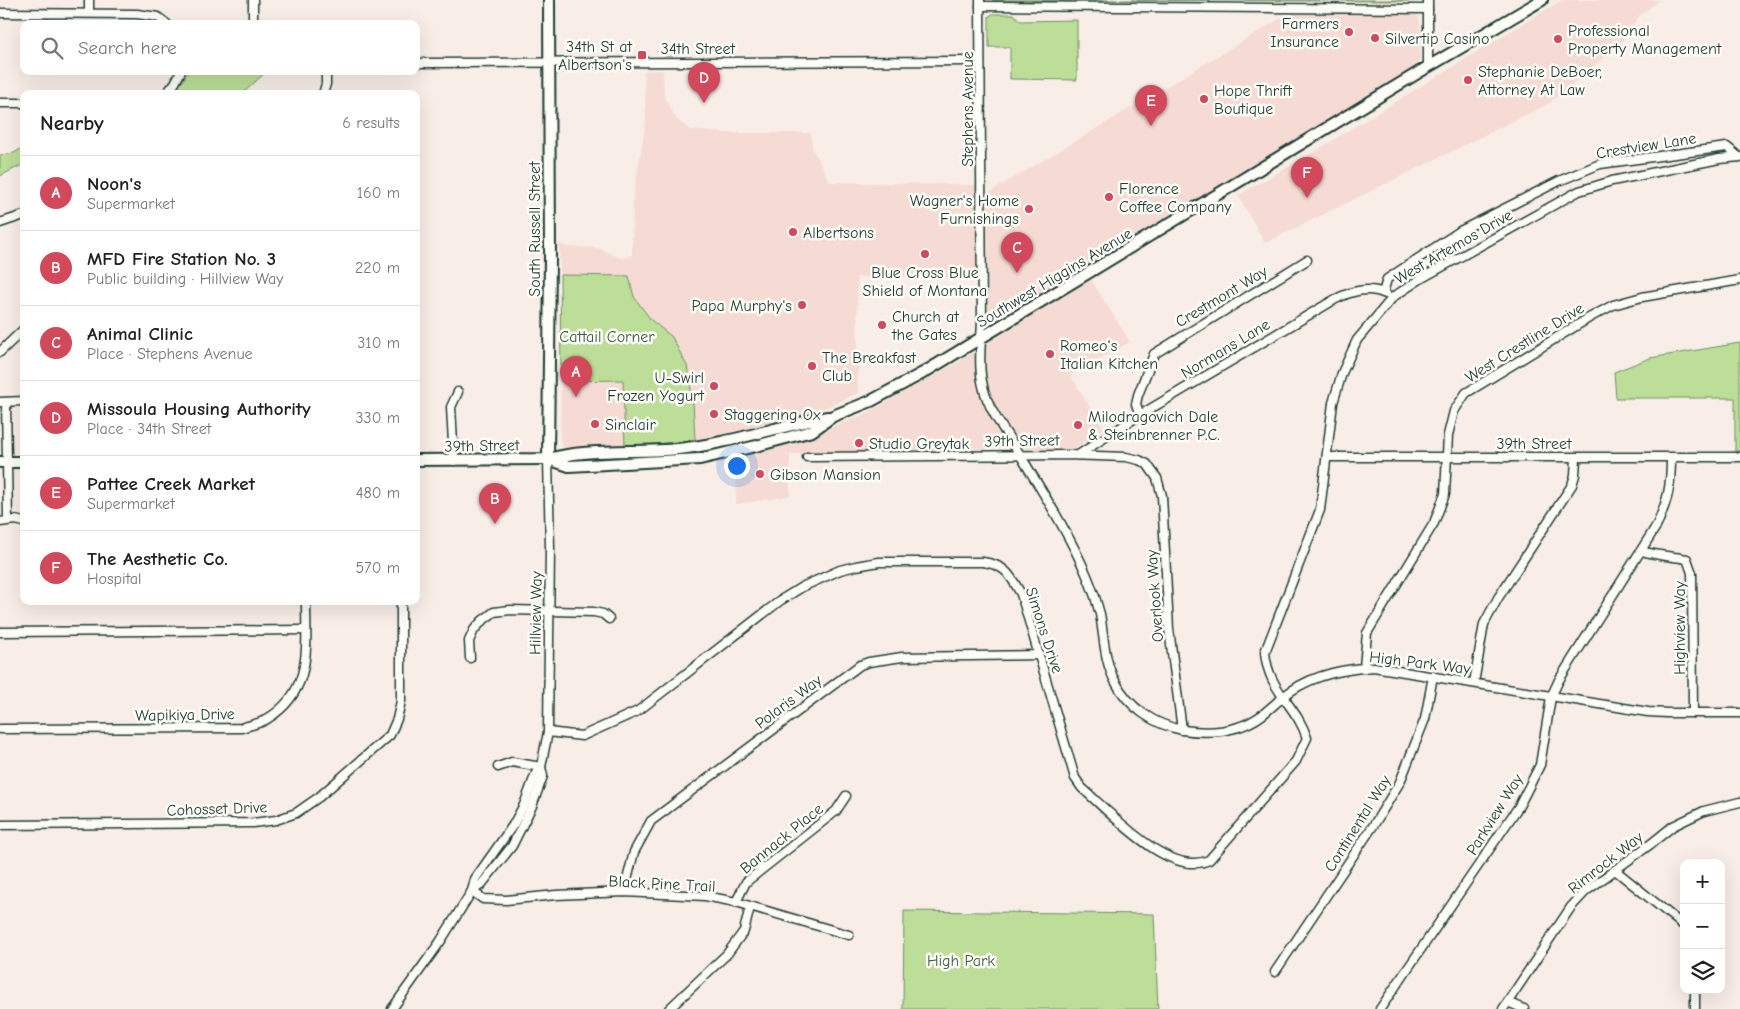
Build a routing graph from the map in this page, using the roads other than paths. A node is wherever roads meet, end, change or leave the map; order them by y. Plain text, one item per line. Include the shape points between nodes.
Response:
1 (89, 0) edge
2 (253, 0) edge
3 (549, 0) edge
4 (1542, 0) edge
5 (980, 3) edge
6 (1428, 4) edge
7 (89, 12) junction
8 (0, 13) edge
9 (162, 20) edge
10 (253, 20) edge
11 (550, 62) junction
12 (980, 62) junction
13 (420, 63) edge
14 (1428, 67) junction
15 (180, 75) edge
16 (326, 75) edge
17 (169, 90) edge
18 (324, 90) edge
19 (0, 103) edge
20 (20, 103) edge
21 (1740, 157) edge
22 (20, 216) edge
23 (0, 223) edge
24 (1308, 260) dead end
25 (1740, 280) edge
26 (1384, 293) junction
27 (1393, 297) junction
28 (20, 333) edge
29 (982, 338) junction
30 (0, 352) edge
31 (458, 392) dead end
32 (20, 401) edge
33 (3, 402) edge
34 (1140, 415) junction
35 (833, 416) junction
36 (777, 430) junction
37 (1020, 455) junction
38 (1078, 455) junction
39 (807, 457) dead end
40 (1327, 457) junction
41 (1740, 457) edge
42 (1447, 458) junction
43 (1576, 458) junction
44 (1671, 458) junction
45 (548, 459) junction
46 (420, 460) edge
47 (454, 461) junction
48 (686, 461) junction
49 (4, 462) edge
50 (20, 462) edge
51 (1147, 464) joint
52 (4, 521) edge
53 (20, 522) edge
54 (1642, 551) junction
55 (306, 605) edge
56 (401, 605) edge
57 (549, 611) junction
58 (609, 620) dead end
59 (306, 630) junction
60 (0, 632) edge
61 (1039, 654) junction
62 (470, 658) dead end
63 (1364, 668) junction
64 (1433, 676) junction
65 (1474, 683) junction
66 (1283, 697) junction
67 (1551, 697) junction
68 (1693, 713) junction
69 (1740, 713) edge
70 (0, 729) edge
71 (1182, 730) junction
72 (548, 732) junction
73 (498, 767) dead end
74 (541, 767) junction
75 (846, 796) dead end
76 (1740, 802) edge
77 (0, 825) edge
78 (1615, 870) junction
79 (472, 890) junction
80 (624, 892) junction
81 (736, 902) junction
82 (750, 907) junction
83 (1680, 923) edge
84 (849, 936) dead end
85 (1276, 972) dead end
86 (1695, 994) edge
87 (1508, 1002) junction
88 (392, 1009) edge
89 (669, 1009) edge
90 (1380, 1009) edge
91 (1503, 1009) edge
92 (1524, 1009) edge
93 (1695, 1009) edge

1 - 7 street
2 - 10 street
3 - 11 main road, South Russell Street
4 - 14 main road, Southwest Higgins Avenue
5 - 6 street
5 - 12 street, Stephens Avenue
6 - 14 street
7 - 8 street
7 - 9 street via 144,15
11 - 12 street, 34th Street
11 - 13 street, 34th Street
11 - 45 main road, South Russell Street
12 - 29 street, Stephens Avenue
14 - 29 main road, Southwest Higgins Avenue
15 - 17 street
16 - 18 street
19 - 20 street
21 - 26 street, Crestview Lane via 1727,147 1600,164 1559,180 1460,232 1387,279
21 - 27 street, West Artemos Drive via 1612,181 1579,191
22 - 23 street
24 - 34 street, Crestmont Way via 1154,354 1138,395 1136,404
25 - 42 street, West Crestline Drive via 1613,305 1507,367 1466,393 1454,411
26 - 27 street, Normans Lane
26 - 34 street, Normans Lane via 1362,290 1345,294
27 - 40 street, West Artemos Drive via 1357,340 1342,373 1333,403
28 - 30 street
29 - 35 main road, Southwest Higgins Avenue via 898,387
29 - 37 street, High Park Way via 981,370 986,395
31 - 47 street via 451,407
32 - 33 street
33 - 49 street
34 - 38 street, Normans Lane
35 - 36 main road, Southwest Higgins Avenue
35 - 48 main road, Southwest Higgins Avenue via 812,431
36 - 45 main road, Southwest Higgins Avenue via 678,449 567,454
36 - 48 main road, Southwest Higgins Avenue via 770,438 698,454
37 - 38 street, 39th Street
37 - 39 street, 39th Street
37 - 71 street, High Park Way via 1089,579 1115,681 1140,712 1161,724
38 - 51 street, 39th Street via 1126,457
40 - 42 street, 39th Street
40 - 66 street, West Artemos Drive via 1320,510 1265,652 1272,682
41 - 44 street, 39th Street
42 - 43 street, 39th Street
42 - 63 street, West Crestline Drive via 1445,494 1434,523 1367,633
43 - 44 street, 39th Street
43 - 65 street via 1572,486 1484,624
44 - 54 street, Parkview Way via 1668,500
45 - 47 main road, 39th Street
45 - 48 main road, Southwest Higgins Avenue via 568,466
45 - 57 street, Hillview Way
46 - 47 main road, 39th Street
49 - 50 main road
49 - 52 street
51 - 71 street, Overlook Way via 1158,478 1162,496 1169,630
52 - 53 street
54 - 67 street, Parkview Way
54 - 68 street, Highview Way via 1687,559 1692,573
55 - 59 street, Wapikiya Drive
56 - 77 street, Cohosset Drive via 401,700 390,734 319,797 296,813 253,823
57 - 58 street via 594,612
57 - 62 street via 494,612 474,630 469,641
57 - 72 street, Hillview Way
59 - 60 street
59 - 70 street, Wapikiya Drive via 302,681 287,702 266,720 241,728
61 - 66 street, Simons Drive via 1075,778 1082,788 1137,836 1159,853 1183,862 1196,864 1208,860 1296,762 1307,738 1303,726
61 - 72 street, Simons Drive via 1021,594 1011,576 995,564 879,562 840,570 802,587 638,711 582,736
61 - 80 street, Polaris Way via 902,657 860,666 651,821 634,852
63 - 64 street, High Park Way via 1386,668
63 - 66 street, High Park Way via 1317,678
64 - 65 street, High Park Way
64 - 85 street, Continental Way via 1425,718 1400,782
65 - 67 street, High Park Way
66 - 71 street, High Park Way via 1260,717 1239,727 1211,732
67 - 68 street, High Park Way via 1648,712
67 - 90 street, Parkview Way via 1540,765 1519,806
68 - 69 street, High Park Way
72 - 74 street, Hillview Way
73 - 74 street via 512,762
74 - 79 street, Hillview Way via 540,786 512,846 481,885
75 - 81 street, Bannack Place via 836,811 746,882
76 - 78 street, Rimrock Way via 1704,811 1673,826
78 - 83 street
78 - 87 street, Rimrock Way via 1571,906
79 - 80 street, Black Pine Trail via 483,899 506,900
79 - 88 street, Hillview Way via 424,967
80 - 81 street, Black Pine Trail via 705,896
81 - 82 street, Black Pine Trail
82 - 84 street, Black Pine Trail
82 - 89 street via 744,931 727,954
86 - 93 street
87 - 91 street, Rimrock Way
87 - 92 street

